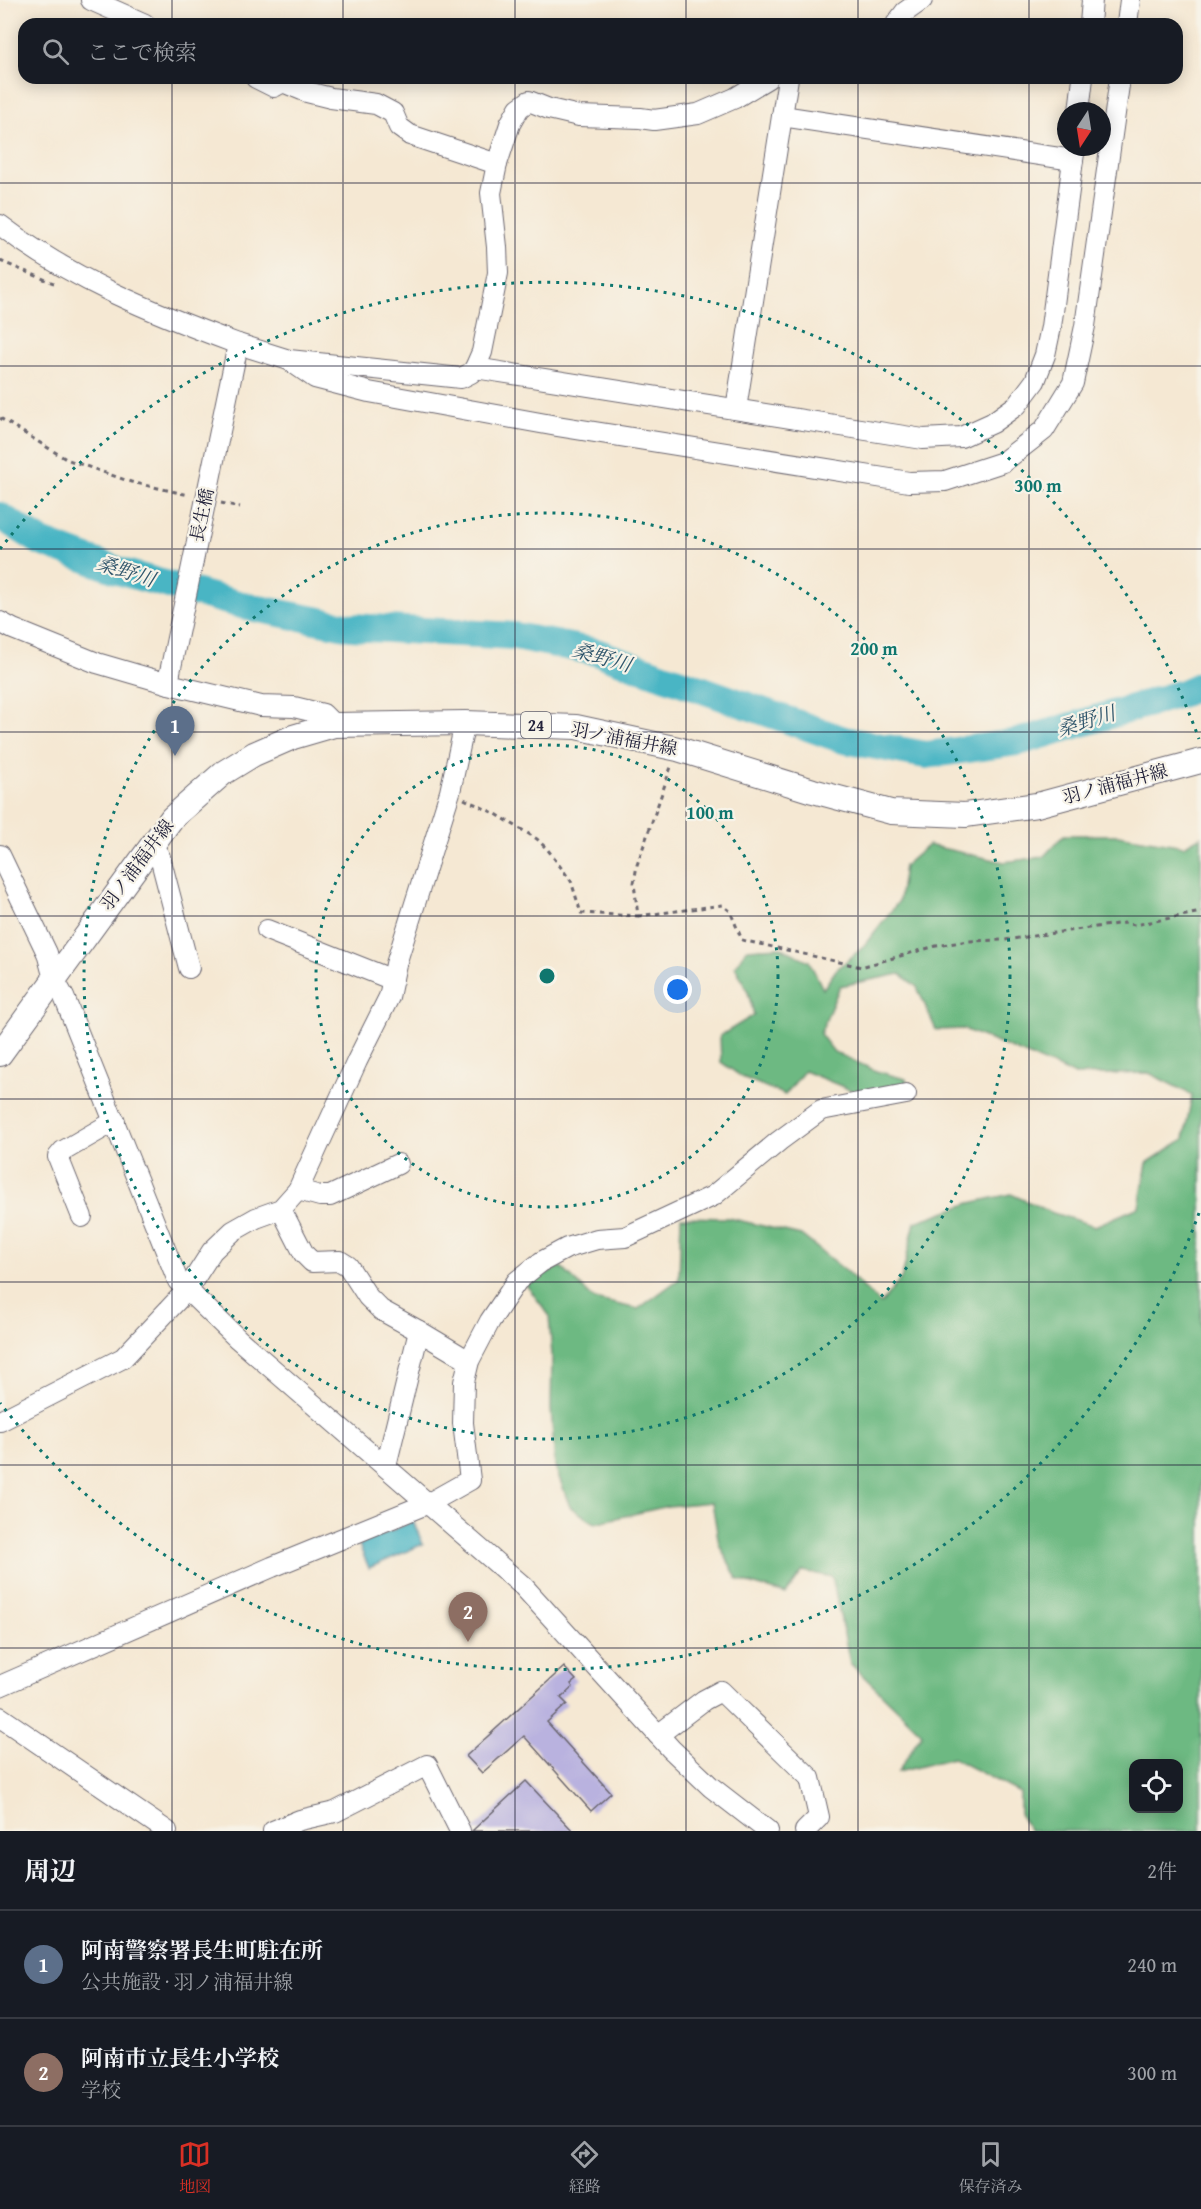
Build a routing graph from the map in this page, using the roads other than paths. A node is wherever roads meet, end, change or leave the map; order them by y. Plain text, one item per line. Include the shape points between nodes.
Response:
1 (91, 0) edge
2 (922, 0) edge
3 (1092, 0) edge
4 (1130, 0) edge
5 (132, 18) edge
6 (900, 18) edge
7 (1090, 18) edge
8 (1128, 18) edge
9 (288, 84) edge
10 (758, 84) edge
11 (787, 84) edge
12 (1082, 84) edge
13 (1119, 84) edge
14 (1080, 102) edge
15 (782, 116) junction
16 (1057, 152) edge
17 (1074, 156) edge
18 (497, 164) junction
19 (0, 225) edge
20 (236, 351) junction
21 (289, 360) junction
22 (475, 368) junction
23 (736, 409) junction
24 (0, 622) edge
25 (169, 678) junction
26 (465, 723) junction
27 (334, 726) junction
28 (1196, 766) edge
29 (152, 845) junction
30 (2, 866) edge
31 (267, 930) dead end
32 (189, 968) dead end
33 (54, 979) junction
34 (393, 980) junction
35 (0, 1054) edge
36 (906, 1094) dead end
37 (115, 1121) junction
38 (398, 1164) dead end
39 (298, 1190) junction
40 (281, 1209) junction
41 (82, 1217) dead end
42 (187, 1290) junction
43 (419, 1331) junction
44 (469, 1361) junction
45 (0, 1421) edge
46 (386, 1466) junction
47 (429, 1503) junction
48 (0, 1686) edge
49 (0, 1717) edge
50 (658, 1735) junction
51 (166, 1831) edge
52 (273, 1831) edge
53 (460, 1831) edge
54 (768, 1831) edge
55 (805, 1831) edge

1 - 5 street
2 - 6 street
3 - 7 street
4 - 8 street
9 - 18 street via 331,98 376,104 393,113 399,127 410,135
10 - 18 street via 698,114 654,120 579,116 529,101 519,108 510,124
11 - 15 street
12 - 14 street
13 - 21 street via 1085,326 1073,383 1044,430 1002,462 945,481 909,482 369,392 315,378
15 - 16 street
15 - 23 street
17 - 23 street via 1045,355 1035,381 1017,405 992,423 961,437 923,439
18 - 22 street via 491,193 498,273 482,352
19 - 20 street via 60,267
20 - 21 street
20 - 25 street, 長生橋, bridge
21 - 22 street via 461,378
22 - 23 street
24 - 25 street via 96,663
25 - 27 street via 261,706 294,707 322,714
26 - 27 main road, 羽ノ浦福井線 / 24
26 - 28 main road, 羽ノ浦福井線 / 24 via 576,727 630,737 891,812 965,815 1037,805
26 - 34 street via 450,792
27 - 29 main road, 羽ノ浦福井線 / 24 via 293,737 223,773 172,818
29 - 32 street via 160,857
29 - 33 main road, 羽ノ浦福井線 / 24
30 - 33 street via 47,953
31 - 34 street
33 - 35 main road, 羽ノ浦福井線 / 24
33 - 37 street
34 - 39 street via 390,997
36 - 44 street via 821,1110 713,1196 625,1237 597,1239 567,1248 541,1262 517,1281
37 - 41 street via 58,1157
37 - 42 street via 178,1281
38 - 39 street via 330,1196
39 - 40 street
40 - 42 street via 233,1231 212,1251
40 - 43 street via 312,1262 340,1261 348,1266 381,1310
42 - 45 street via 123,1358
42 - 46 street
43 - 44 street
43 - 46 street
44 - 47 street via 462,1407 470,1480
46 - 47 street
47 - 48 street
47 - 50 street via 523,1586
49 - 51 street
50 - 54 street via 711,1787
50 - 55 street via 721,1691 810,1778 819,1817
52 - 53 street via 335,1812 427,1765

